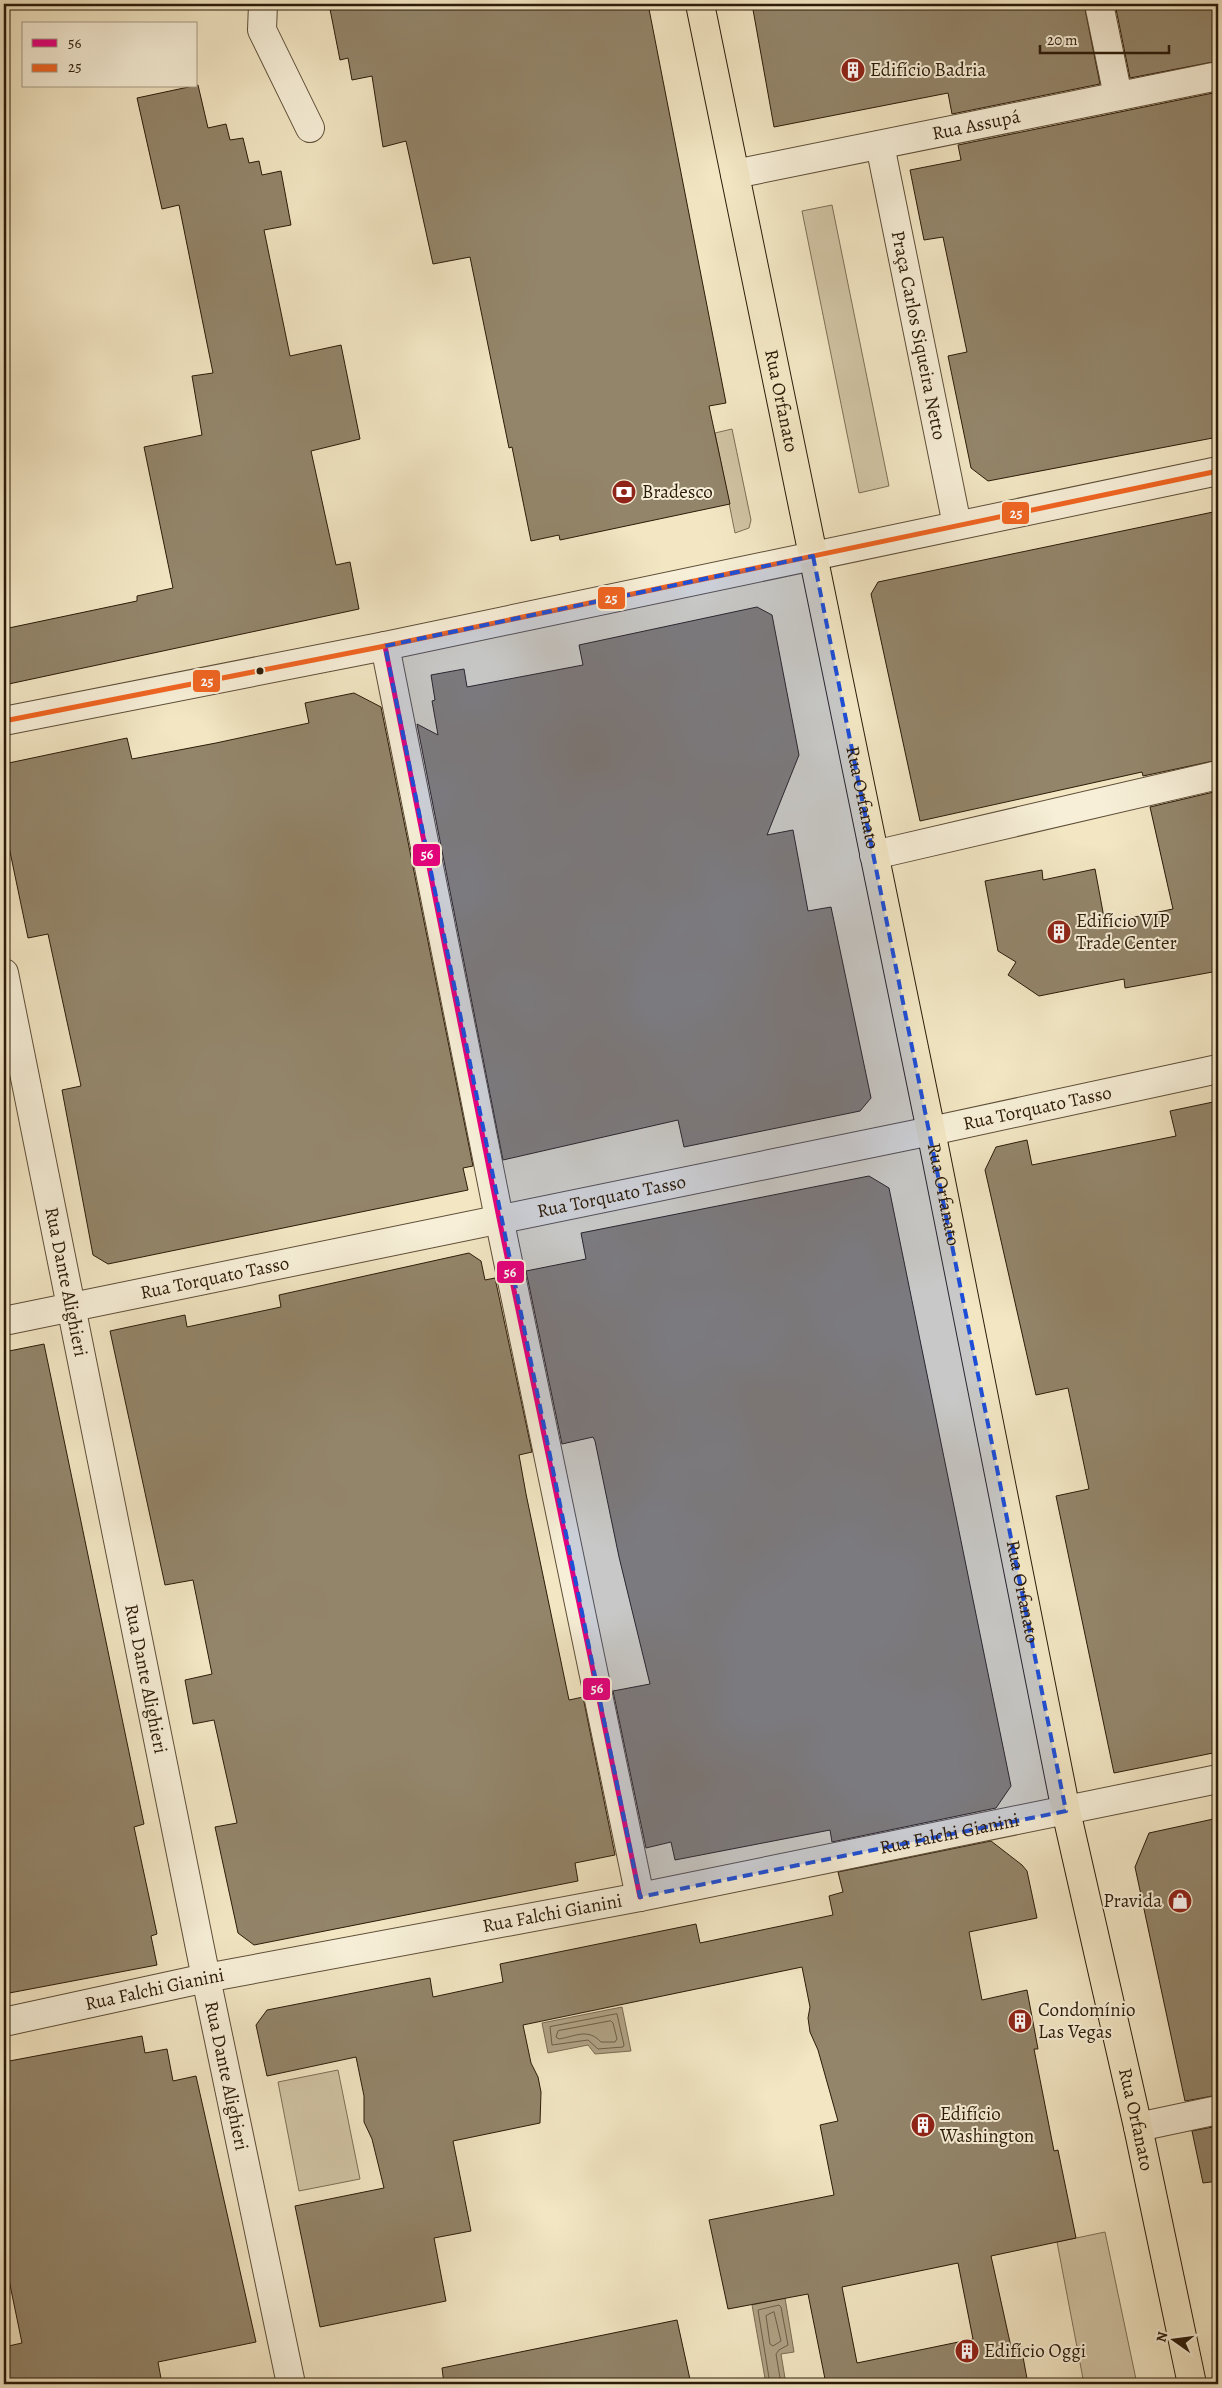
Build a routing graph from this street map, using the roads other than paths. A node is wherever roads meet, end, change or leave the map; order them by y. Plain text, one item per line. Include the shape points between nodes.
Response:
1 (263, 4) edge
2 (700, 4) edge
3 (1099, 4) edge
4 (1218, 76) edge
5 (1118, 96) junction
6 (310, 128) dead end
7 (880, 145) junction
8 (735, 174) junction
9 (1218, 471) edge
10 (957, 525) junction
11 (813, 556) junction
12 (385, 646) junction
13 (4, 721) edge
14 (1218, 775) edge
15 (874, 855) junction
16 (4, 973) edge
17 (1218, 1069) edge
18 (930, 1131) junction
19 (499, 1218) junction
20 (71, 1307) junction
21 (4, 1321) edge
22 (1218, 1779) edge
23 (1066, 1811) junction
24 (640, 1897) junction
25 (206, 1978) junction
26 (4, 2022) edge
27 (1218, 2110) edge
28 (1138, 2127) junction
29 (291, 2384) edge
30 (1192, 2384) edge

1 - 6 street via 262,30
2 - 8 main road, Rua Orfanato
3 - 5 street
4 - 5 street, Rua Assupá
5 - 7 street, Rua Assupá
7 - 8 street, Rua Assupá
7 - 10 street, Praça Carlos Siqueira Netto
8 - 11 main road, Rua Orfanato
9 - 10 street
10 - 11 street
11 - 12 street
11 - 15 main road, Rua Orfanato
12 - 13 street
12 - 19 street
14 - 15 street
15 - 18 main road, Rua Orfanato
16 - 20 street, Rua Dante Alighieri
17 - 18 street, Rua Torquato Tasso
18 - 19 street, Rua Torquato Tasso
18 - 23 main road, Rua Orfanato
19 - 20 street, Rua Torquato Tasso
19 - 24 street
20 - 21 street, Rua Torquato Tasso
20 - 25 street, Rua Dante Alighieri
22 - 23 street, Rua Falchi Gianini
23 - 24 street, Rua Falchi Gianini
23 - 28 main road, Rua Orfanato
24 - 25 street, Rua Falchi Gianini
25 - 26 street, Rua Falchi Gianini
25 - 29 street, Rua Dante Alighieri
27 - 28 street
28 - 30 main road, Rua Orfanato

